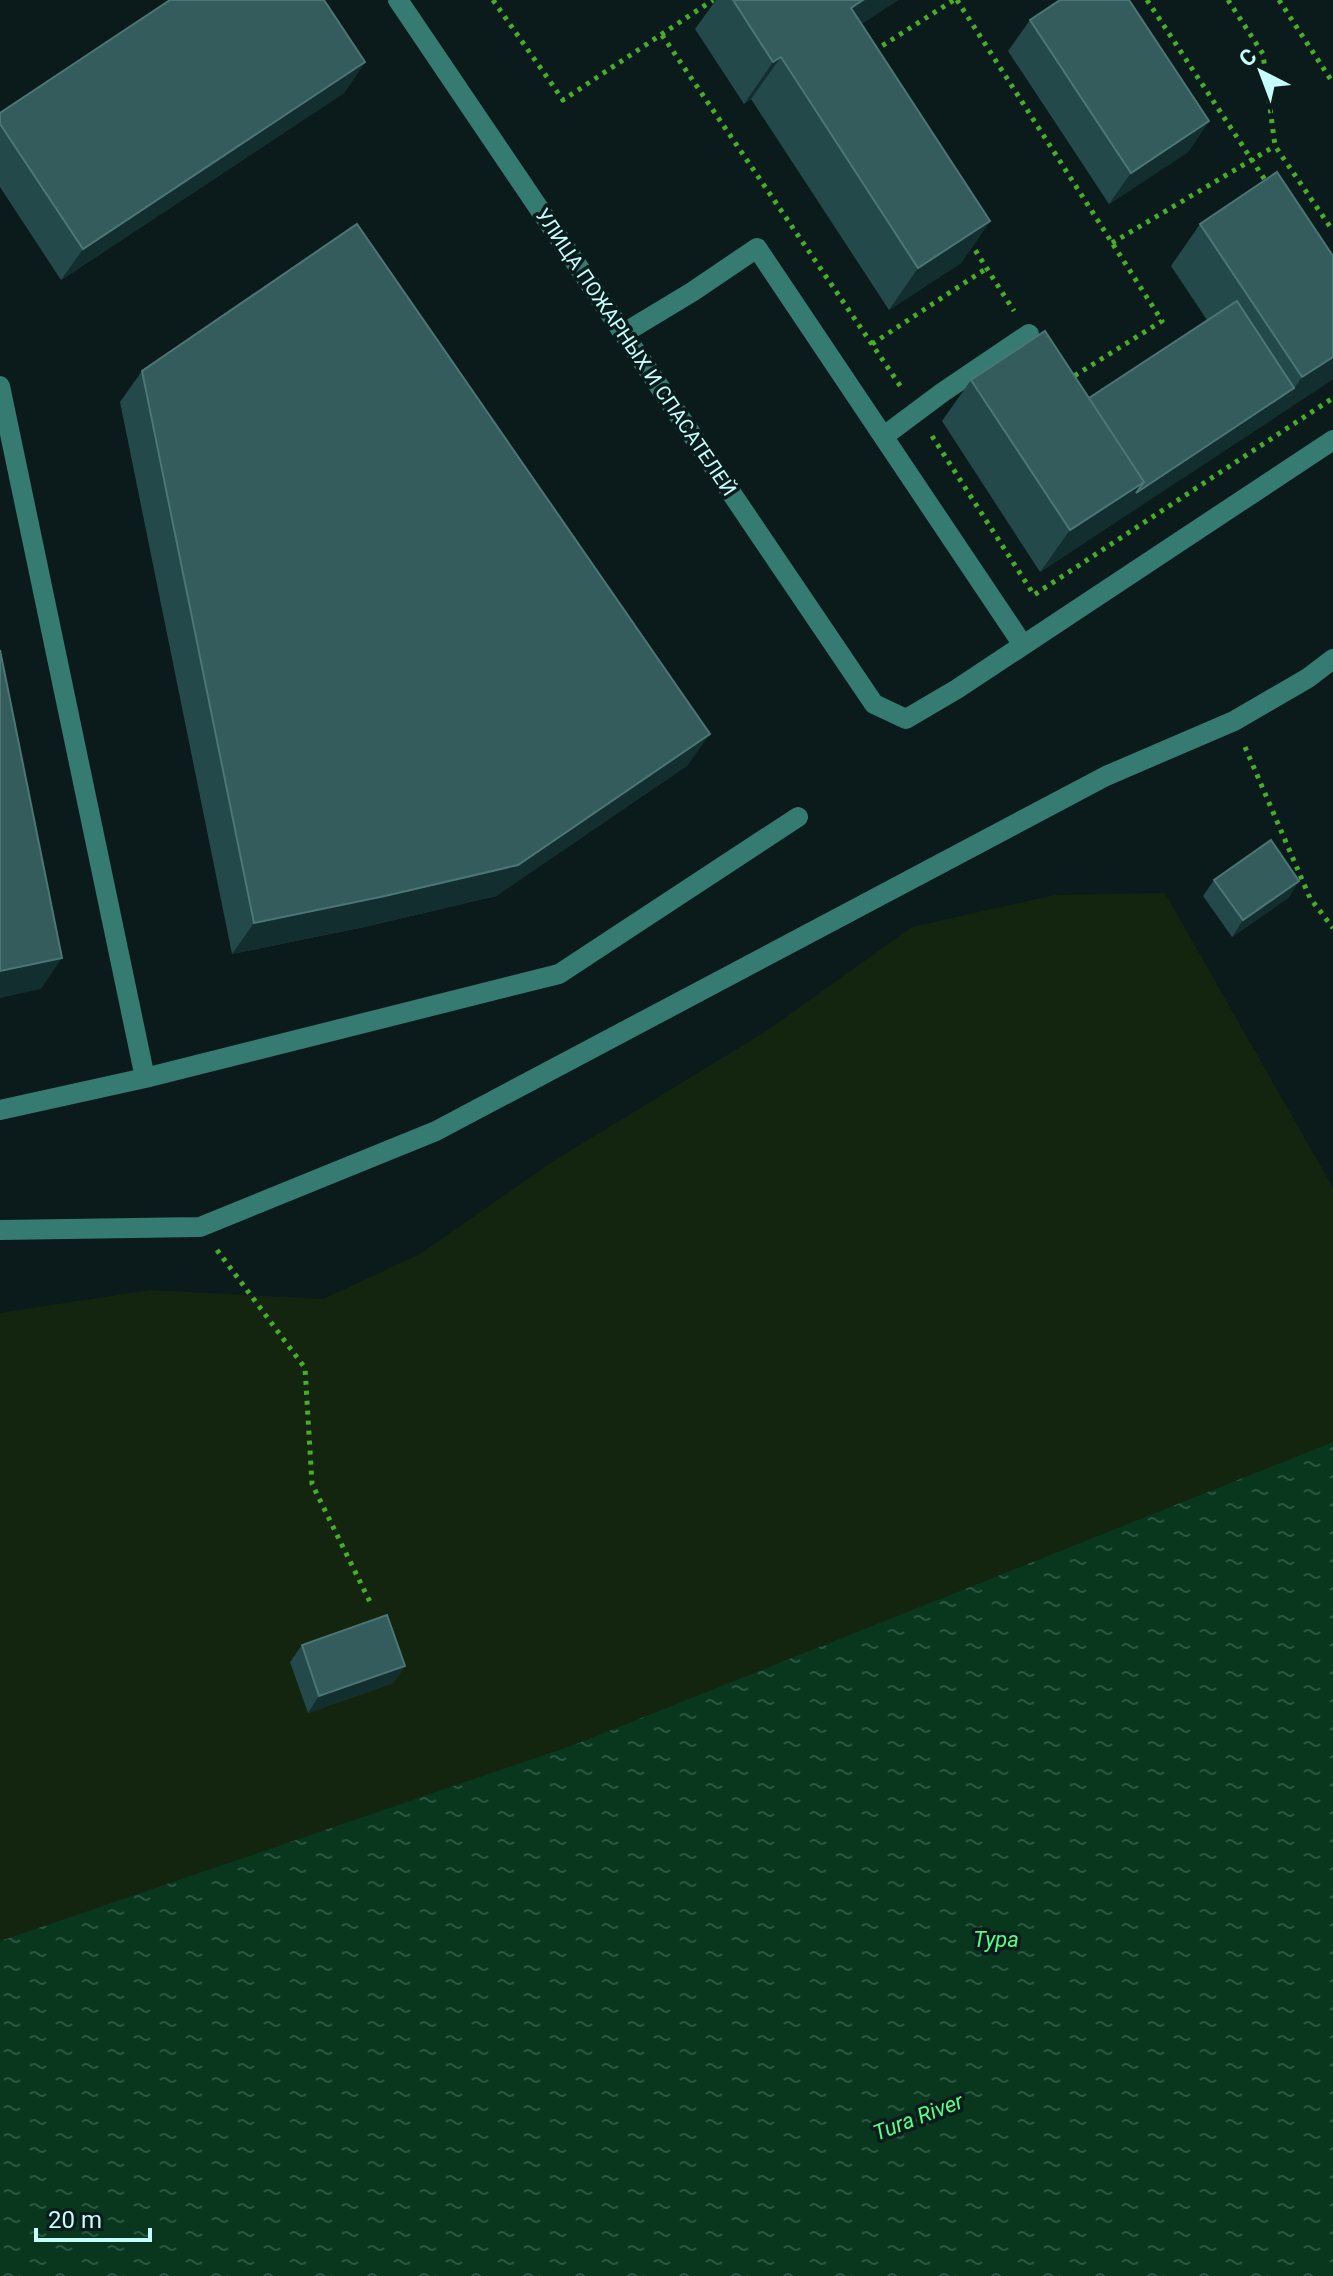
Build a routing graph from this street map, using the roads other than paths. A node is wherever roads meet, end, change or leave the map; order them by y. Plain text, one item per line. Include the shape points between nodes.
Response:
1 (398, 0) edge
2 (624, 333) junction
3 (1029, 334) road end
4 (0, 386) edge
5 (884, 436) junction
6 (1333, 440) edge
7 (1023, 645) junction
8 (1333, 659) edge
9 (798, 817) dead end
10 (145, 1078) junction
11 (0, 1110) edge
12 (1, 1230) edge

1 - 2 street, УЛИЦА ПОЖАРНЫХ И СПАСАТЕЛЕЙ
2 - 5 street via 757,248
2 - 7 street, УЛИЦА ПОЖАРНЫХ И СПАСАТЕЛЕЙ via 874,704 906,719
3 - 5 street
4 - 10 street
5 - 7 street
6 - 7 street
8 - 12 street via 1234,721 1106,776 436,1131 200,1227
9 - 10 street via 559,974
10 - 11 street

